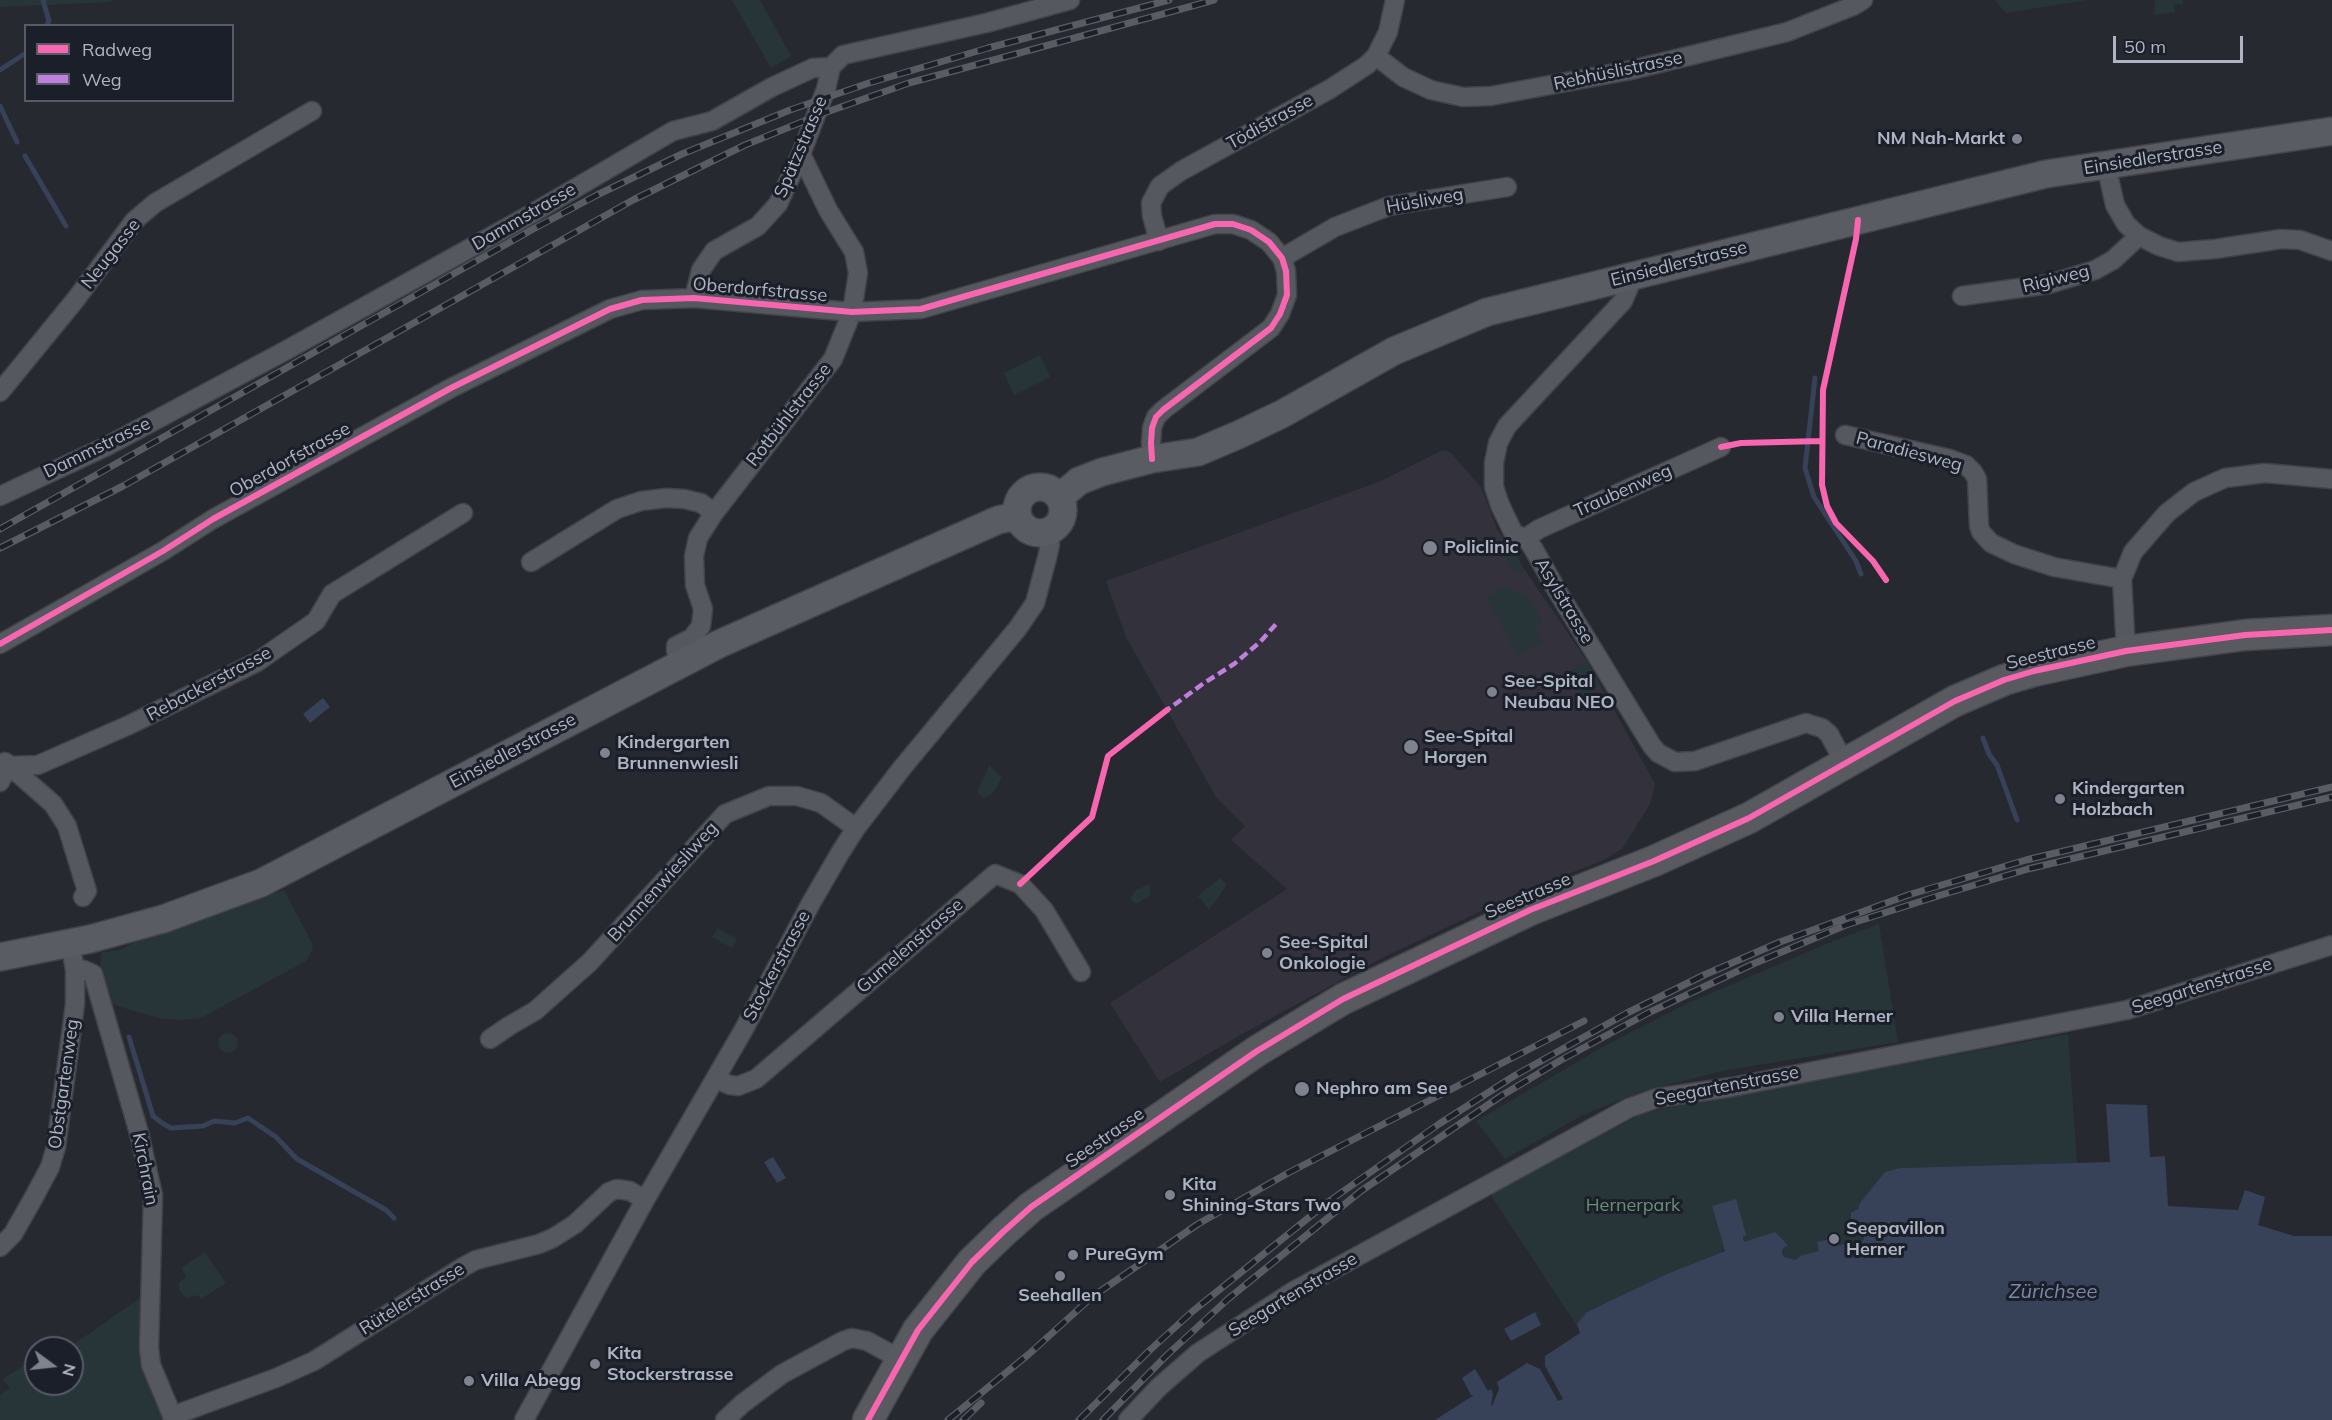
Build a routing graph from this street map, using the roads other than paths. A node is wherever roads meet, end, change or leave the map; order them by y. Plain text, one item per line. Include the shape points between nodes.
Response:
1 (1070, 0) edge
2 (1395, 0) edge
3 (1863, 0) edge
4 (1376, 56) junction
5 (831, 67) junction
6 (312, 111) dead end
7 (2332, 131) edge
8 (804, 148) junction
9 (2106, 165) junction
10 (1507, 187) dead end
11 (2139, 236) junction
12 (1159, 241) junction
13 (2332, 250) edge
14 (1282, 258) junction
15 (1627, 278) junction
16 (1962, 296) dead end
17 (694, 298) junction
18 (852, 312) junction
19 (0, 392) edge
20 (1845, 435) dead end
21 (1721, 447) dead end
22 (1152, 459) junction
23 (2332, 479) edge
24 (0, 496) edge
25 (1060, 497) junction
26 (463, 513) dead end
27 (714, 513) junction
28 (1017, 516) junction
29 (1049, 532) junction
30 (1526, 538) junction
31 (531, 562) dead end
32 (2122, 579) junction
33 (2332, 630) edge
34 (0, 644) edge
35 (2126, 651) junction
36 (681, 662) junction
37 (1845, 764) junction
38 (3, 768) edge
39 (856, 828) junction
40 (83, 897) dead end
41 (70, 942) junction
42 (2332, 945) edge
43 (0, 957) edge
44 (75, 970) junction
45 (1081, 972) dead end
46 (490, 1039) dead end
47 (716, 1079) junction
48 (645, 1200) junction
49 (0, 1247) edge
50 (900, 1359) junction
51 (173, 1418) edge
52 (524, 1420) edge
53 (724, 1420) edge
54 (868, 1420) edge
55 (1128, 1420) edge

1 - 5 street, Dammstrasse via 843,55
2 - 4 street, Tödistrasse via 1388,32
3 - 4 street, Rebhüslistrasse via 1820,20 1759,39 1631,70 1491,96 1431,90 1403,78
4 - 12 street, Tödistrasse via 1330,89 1160,186 1151,203
5 - 8 street, Spätzstrasse
5 - 24 street, Dammstrasse via 813,68 712,121 673,131 283,352 107,446
6 - 19 street, Neugasse via 155,203 134,221
7 - 9 main road, Einsiedlerstrasse
8 - 17 street, Spätzstrasse via 778,204 758,226 714,251 701,270
8 - 18 street, Rotbühlstrasse via 828,210 854,252 858,273
9 - 11 street via 2115,205
9 - 15 main road, Einsiedlerstrasse via 1995,186
10 - 14 street, Hüsliweg via 1389,206 1335,227
11 - 13 street via 2178,252 2281,239 2300,240
11 - 16 street, Rigiweg via 2113,260 2095,270 2049,284
12 - 14 street, Oberdorfstrasse via 1215,224 1233,224 1269,242
12 - 18 street, Oberdorfstrasse via 921,309
14 - 22 street via 1287,295 1271,328 1156,417
15 - 22 main road, Einsiedlerstrasse via 1487,312 1394,351 1238,435 1198,452
15 - 30 street, Asylstrasse via 1629,287 1623,301 1507,426 1498,443 1494,487 1514,534
17 - 18 street, Oberdorfstrasse
17 - 34 street, Oberdorfstrasse via 642,300 579,322 213,519
18 - 27 street, Rotbühlstrasse via 833,359
20 - 32 street, Paradiesweg via 1966,465 1977,479 1979,526 1990,543 2054,567
21 - 30 street, Traubenweg
22 - 25 main road, Einsiedlerstrasse via 1084,478
23 - 32 street via 2265,473 2225,478 2194,492 2167,513 2133,552
25 - 28 main road via 1041,487 1028,490 1018,502
25 - 29 main road via 1061,521
26 - 38 street, Rebackerstrasse via 332,594 316,621 257,662 38,765
27 - 31 street via 701,503 684,499 641,501 617,509
27 - 36 street, Rotbühlstrasse via 698,538 694,556 695,585 703,609 701,626 692,638 676,646
28 - 29 main road via 1029,531
28 - 36 main road, Einsiedlerstrasse via 998,520
29 - 39 street, Stockerstrasse via 1050,544 1035,603
30 - 37 street, Asylstrasse via 1652,746 1665,758 1695,761 1806,723 1829,734
32 - 35 street
33 - 35 main road, Seestrasse via 2245,635
35 - 37 main road, Seestrasse via 2004,680 1955,701
36 - 41 main road, Einsiedlerstrasse via 282,873 163,919
37 - 50 main road, Seestrasse via 1749,818 1530,910 1398,971 1280,1036 1031,1207 972,1262
38 - 40 street via 53,804 67,826 87,891
39 - 46 street, Brunnenwiesliweg via 822,803 797,795 769,796 725,814 590,962 535,1011
39 - 47 street, Stockerstrasse
41 - 43 main road, Einsiedlerstrasse
41 - 44 street, Obstgartenweg
42 - 55 street, Seegartenstrasse via 2127,1010 1657,1098 1629,1108 1292,1292 1198,1353
44 - 49 street, Obstgartenweg via 75,1004 56,1147 34,1197 13,1234
44 - 51 street, Kirchrain via 93,974 153,1195 149,1348 151,1365
45 - 47 street, Gumelenstrasse via 1044,910 1020,884 995,874 756,1079 738,1086
47 - 48 street, Stockerstrasse
48 - 51 street, Rütelerstrasse via 630,1191 609,1192 575,1224 553,1238 476,1260 314,1361
48 - 52 street, Stockerstrasse
50 - 53 street via 867,1341 843,1341 782,1374
50 - 54 main road, Seestrasse

